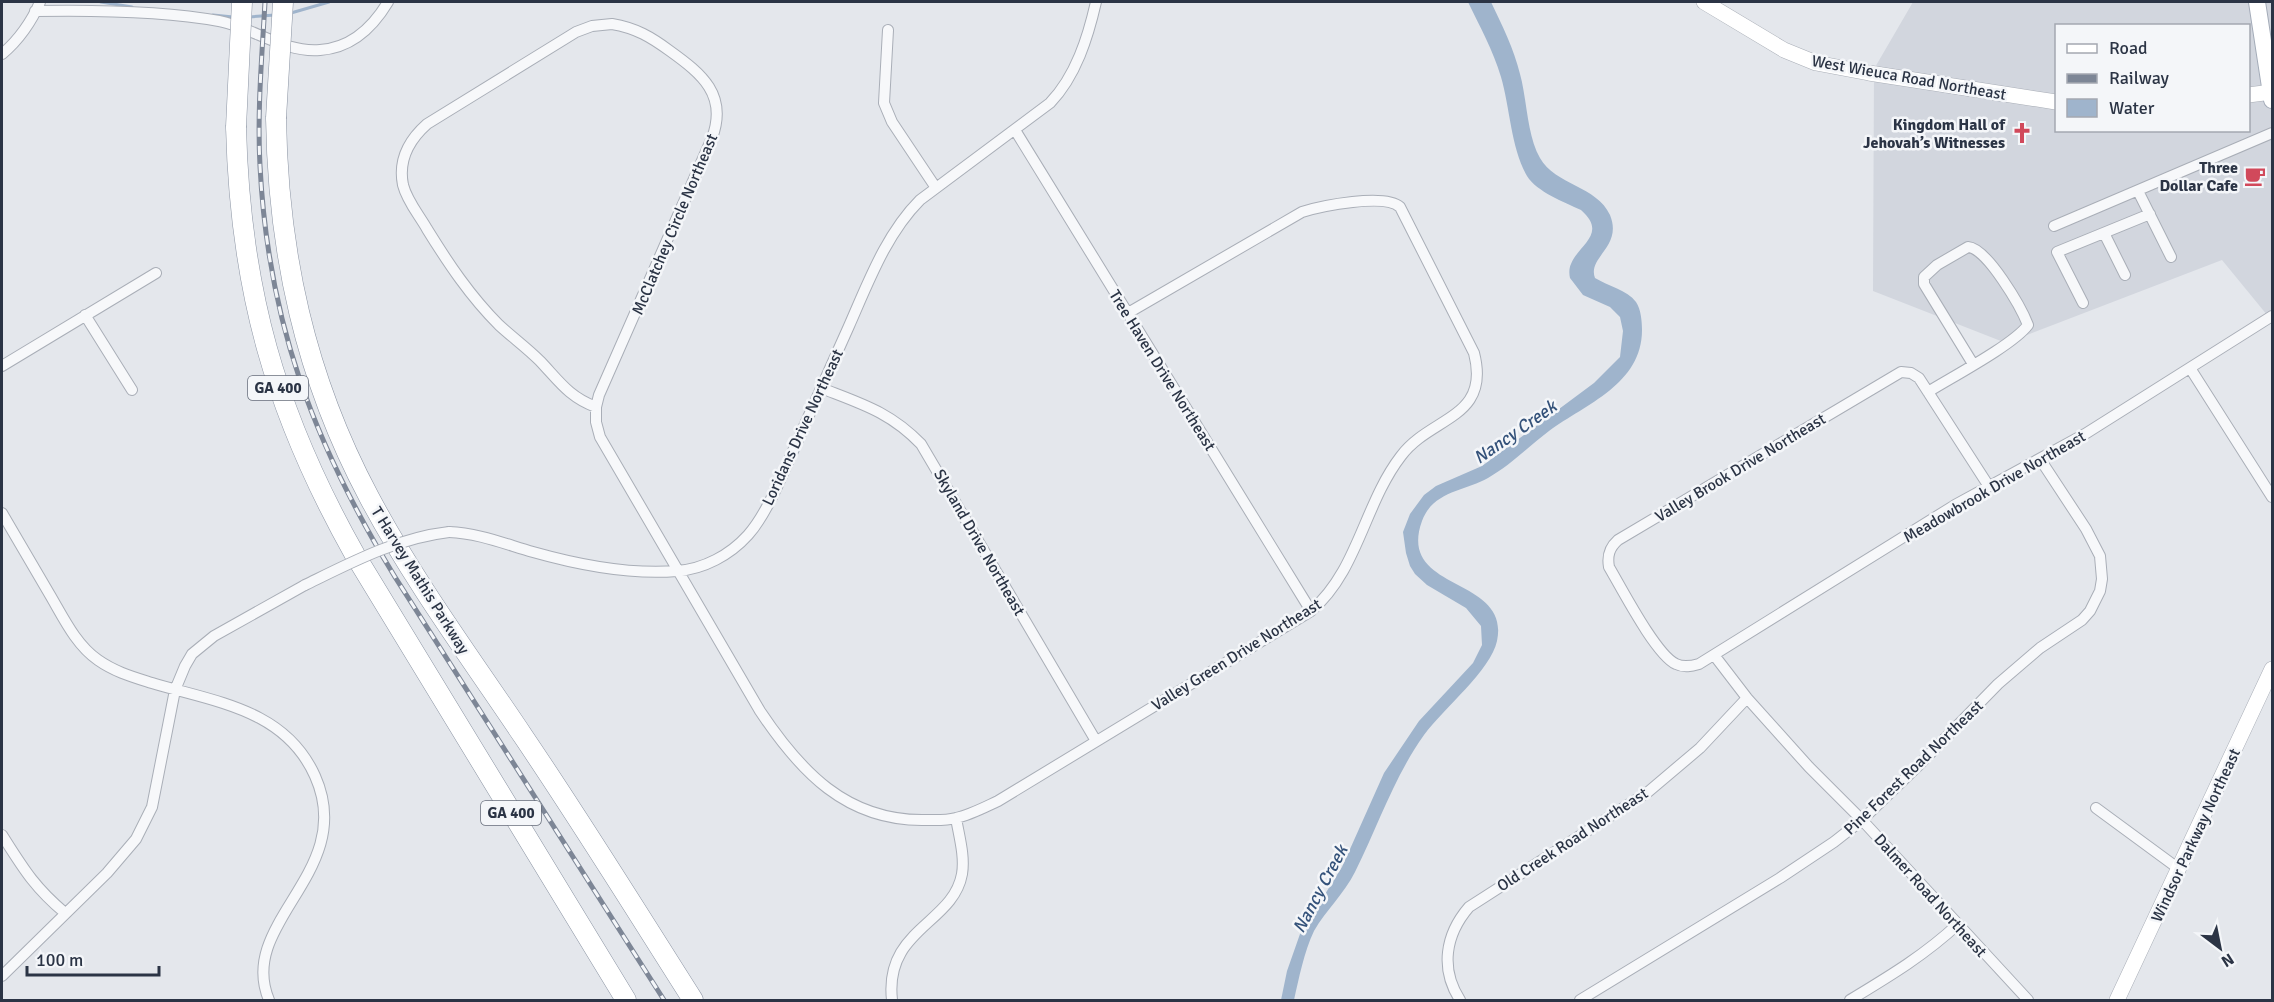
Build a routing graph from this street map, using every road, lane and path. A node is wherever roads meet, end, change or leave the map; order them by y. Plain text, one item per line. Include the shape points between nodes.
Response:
1 (242, 2) edge
2 (283, 2) edge
3 (388, 2) edge
4 (1096, 2) edge
5 (1704, 2) edge
6 (2257, 2) edge
7 (38, 6) edge
8 (888, 30) dead end
9 (2, 54) edge
10 (2250, 95) edge
11 (2272, 95) edge
12 (2055, 102) edge
13 (1015, 130) junction
14 (2272, 133) edge
15 (936, 188) junction
16 (2138, 190) junction
17 (2150, 214) junction
18 (2054, 226) dead end
19 (2104, 233) junction
20 (2171, 257) dead end
21 (156, 273) dead end
22 (2125, 275) dead end
23 (2083, 303) dead end
24 (1128, 313) junction
25 (85, 315) junction
26 (2272, 316) edge
27 (1973, 364) junction
28 (2, 366) edge
29 (2190, 368) junction
30 (821, 388) junction
31 (132, 390) dead end
32 (1928, 393) junction
33 (596, 407) junction
34 (2040, 459) junction
35 (1988, 485) junction
36 (2272, 497) edge
37 (2, 513) edge
38 (678, 571) junction
39 (1311, 611) junction
40 (1714, 655) junction
41 (2272, 669) edge
42 (175, 690) junction
43 (1747, 698) junction
44 (1096, 741) junction
45 (2096, 807) dead end
46 (956, 818) junction
47 (1862, 820) junction
48 (2, 834) edge
49 (2179, 869) junction
50 (65, 913) junction
51 (1958, 924) junction
52 (2, 976) edge
53 (269, 1000) edge
54 (626, 1000) edge
55 (693, 1000) edge
56 (892, 1000) edge
57 (1460, 1000) edge
58 (1580, 1000) edge
59 (1850, 1000) edge
60 (2028, 1000) edge
61 (2117, 1000) edge

1 - 54 highway, GA 400, bridge via 236,126 245,247 260,326 283,404 315,479 355,555
2 - 55 highway, T Harvey Mathis Parkway / GA 400, bridge via 277,162 285,242 299,316 321,390 351,462 405,561 575,814
3 - 7 street via 365,31 345,44 299,51 222,22 195,17
4 - 13 street, Loridans Drive Northeast via 1067,83 1050,103
5 - 12 street, West Wieuca Road Northeast via 1784,50 1816,63
6 - 11 main road
7 - 9 street
8 - 15 street via 884,103 892,122
10 - 11 street
13 - 15 street, Loridans Drive Northeast
13 - 24 street, Tree Haven Drive Northeast
14 - 16 street
15 - 30 street, Loridans Drive Northeast via 901,222 869,279
16 - 17 street
16 - 18 street
17 - 19 street
17 - 20 street
19 - 22 street
19 - 23 street via 2057,252
21 - 25 street
24 - 39 street, Tree Haven Drive Northeast
24 - 39 street, Valley Green Drive Northeast via 1302,212 1349,202 1392,202 1400,207 1474,353 1477,383 1461,411 1417,439 1399,458 1378,493 1337,584
25 - 28 street
25 - 31 street
26 - 29 street, Meadowbrook Drive Northeast
27 - 27 street via 2018,335 2028,324 1990,263 1979,250 1968,247 1928,271 1924,284
27 - 32 street
29 - 34 street, Meadowbrook Drive Northeast
29 - 36 street
30 - 38 street, Loridans Drive Northeast via 784,472 750,533 721,557
30 - 44 street, Skyland Drive Northeast via 887,415 921,444
32 - 35 street, Valley Brook Drive Northeast
32 - 40 street, Valley Brook Drive Northeast via 1911,373 1896,374 1612,545 1609,567 1667,658 1689,667
33 - 33 street, McClatchey Circle Northeast via 712,138 717,118 712,92 697,71 645,34 612,24 576,32 427,124 409,144 402,169 409,199 470,294 567,392
33 - 38 street via 600,437
34 - 35 street, Meadowbrook Drive Northeast
34 - 47 street, Pine Forest Road Northeast via 2100,556 2102,579 2096,600 2082,620 2040,648 1998,684
35 - 40 street, Meadowbrook Drive Northeast
37 - 42 street via 82,645 95,659 114,671
38 - 42 street, Loridans Drive Northeast, bridge via 601,567 474,535 431,534 393,544 304,585 226,629 203,644 185,666
38 - 46 street, Valley Green Drive Northeast via 772,730 824,787 859,808 885,817
39 - 44 street, Valley Green Drive Northeast
40 - 43 street, Dalmer Road Northeast
41 - 49 street, Windsor Parkway Northeast
42 - 50 street, Loridans Drive Northeast via 157,791 146,822 126,852
42 - 53 street via 246,711 271,723 297,746 316,779 323,814 320,847 310,873 270,937 264,978
43 - 47 street, Dalmer Road Northeast
43 - 57 street, Old Creek Road Northeast via 1700,748 1640,798 1469,907 1452,932 1448,946 1449,977
44 - 46 street, Valley Green Drive Northeast via 998,801
45 - 49 street
46 - 56 street via 963,857 959,884 947,903 905,945 896,964
47 - 51 street, Dalmer Road Northeast
47 - 58 street, Pine Forest Road Northeast via 1780,878
48 - 50 street via 41,893
49 - 61 street, Windsor Parkway Northeast
50 - 52 street, Loridans Drive Northeast
51 - 59 street via 1914,961
51 - 60 street, Dalmer Road Northeast

